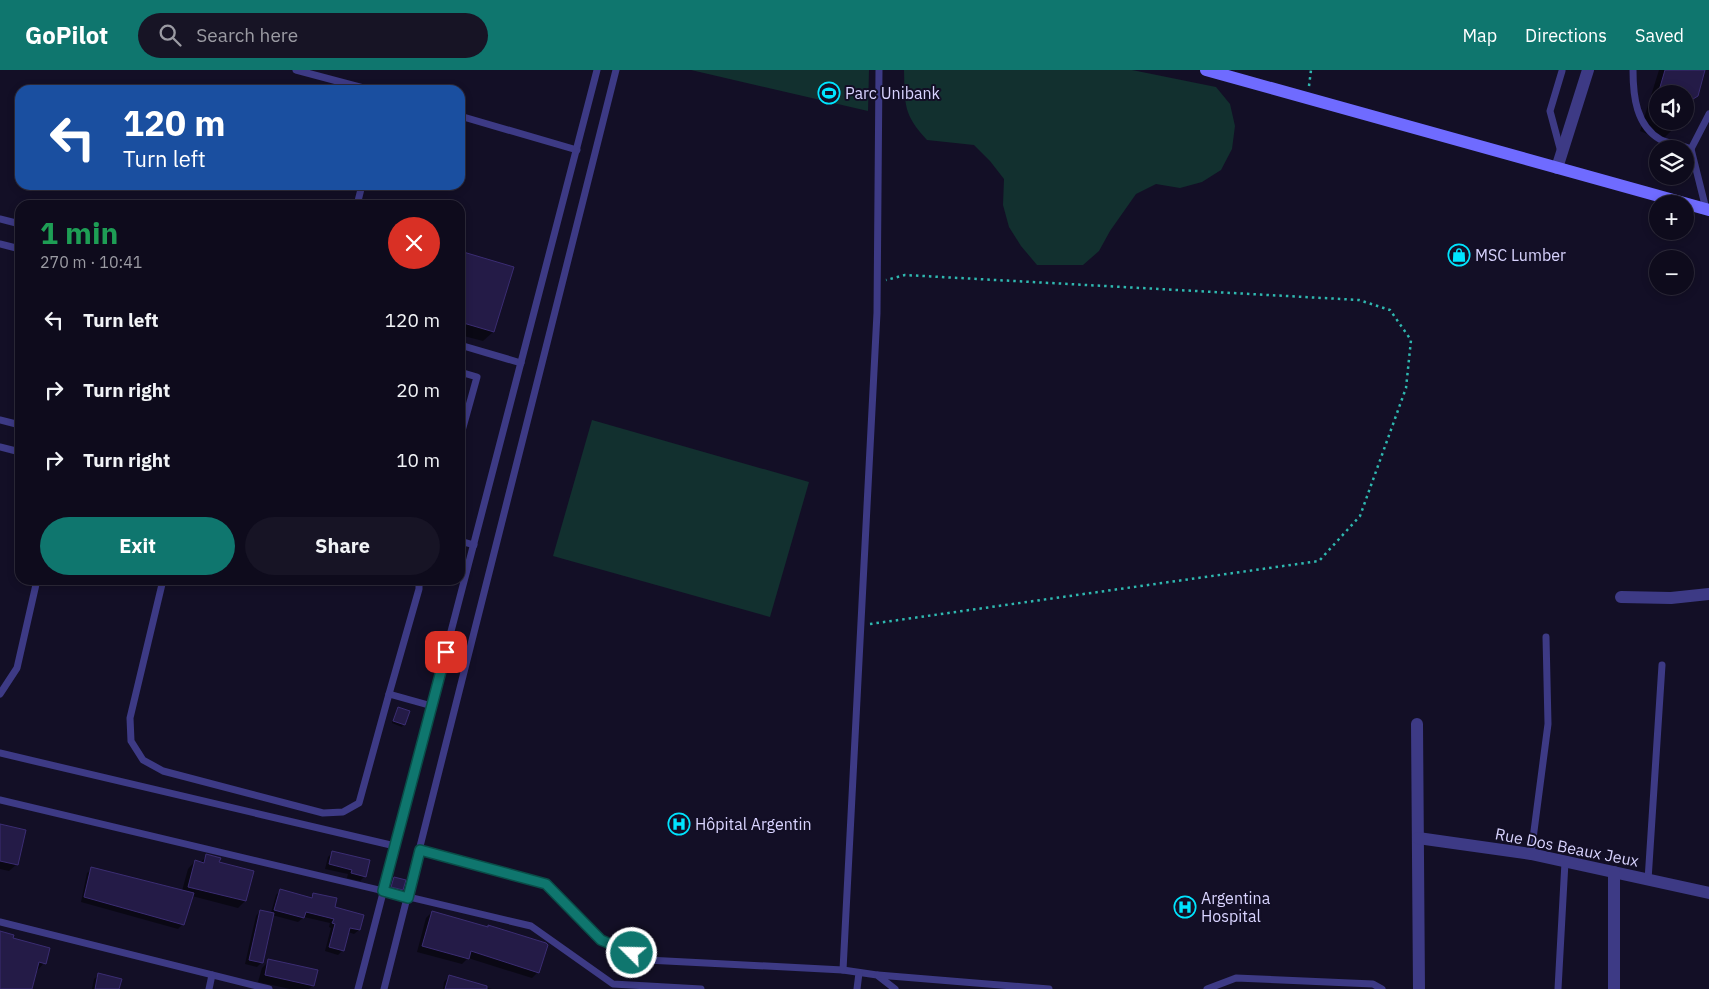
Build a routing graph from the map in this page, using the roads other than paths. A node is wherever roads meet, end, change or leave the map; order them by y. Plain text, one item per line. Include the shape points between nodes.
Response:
1 (296, 70) edge
2 (598, 70) edge
3 (616, 70) edge
4 (879, 70) edge
5 (1206, 70) edge
6 (1588, 70) edge
7 (1633, 70) edge
8 (1562, 71) edge
9 (352, 85) edge
10 (1709, 114) edge
11 (465, 117) edge
12 (1660, 140) edge
13 (1694, 143) edge
14 (577, 150) junction
15 (1562, 153) junction
16 (1694, 160) edge
17 (1557, 168) junction
18 (1707, 209) edge
19 (0, 219) edge
20 (15, 223) edge
21 (0, 244) edge
22 (15, 248) edge
23 (465, 346) edge
24 (521, 363) junction
25 (465, 373) edge
26 (0, 420) edge
27 (465, 420) edge
28 (15, 424) edge
29 (0, 447) edge
30 (15, 451) edge
31 (465, 542) edge
32 (474, 544) junction
33 (465, 579) edge
34 (37, 585) edge
35 (162, 585) edge
36 (419, 585) edge
37 (463, 585) edge
38 (1709, 594) edge
39 (1621, 596) dead end
40 (1546, 637) dead end
41 (1662, 664) dead end
42 (0, 694) edge
43 (390, 694) junction
44 (432, 706) junction
45 (1417, 724) dead end
46 (0, 753) edge
47 (0, 800) edge
48 (1418, 838) junction
49 (395, 846) junction
50 (420, 850) junction
51 (1531, 854) junction
52 (1565, 862) junction
53 (1614, 872) junction
54 (1648, 880) junction
55 (383, 891) junction
56 (1709, 893) edge
57 (408, 898) junction
58 (0, 922) edge
59 (843, 970) junction
60 (858, 973) junction
61 (212, 975) junction
62 (877, 975) junction
63 (209, 989) edge
64 (269, 989) edge
65 (358, 989) edge
66 (384, 989) edge
67 (700, 989) edge
68 (857, 989) edge
69 (895, 989) edge
70 (1049, 989) edge
71 (1207, 989) edge
72 (1382, 989) edge
73 (1419, 989) edge
74 (1558, 989) edge
75 (1614, 989) edge

1 - 9 lane
2 - 14 lane
3 - 50 lane
4 - 59 lane via 877,282
5 - 17 main road
6 - 15 street
7 - 12 lane via 1636,107 1647,131
8 - 15 lane via 1550,111
10 - 13 lane
11 - 14 lane
14 - 24 lane
15 - 17 street
16 - 18 lane
17 - 18 main road
19 - 20 lane
21 - 22 lane
23 - 24 lane
24 - 32 lane
25 - 27 lane via 477,377
26 - 28 lane
29 - 30 lane
31 - 32 lane
32 - 33 lane
34 - 42 lane via 17,668
35 - 43 lane via 130,718 132,741 143,760 157,767 323,813 343,812 359,803
36 - 43 lane
37 - 44 lane
38 - 39 street via 1671,598
40 - 51 lane via 1548,724
41 - 54 lane
43 - 44 lane
44 - 49 lane
45 - 48 street
46 - 49 lane
47 - 55 lane
48 - 51 street, Rue Dos Beaux Jeux
48 - 73 street
49 - 55 lane
50 - 57 lane
50 - 59 lane via 546,884 601,940 647,960
51 - 52 street, Rue Dos Beaux Jeux
52 - 53 street, Rue Dos Beaux Jeux
52 - 74 lane
53 - 54 street, Rue Dos Beaux Jeux
53 - 75 street
54 - 56 street, Rue Dos Beaux Jeux
55 - 57 lane
55 - 65 lane
57 - 66 lane
57 - 67 lane via 531,926 613,984
58 - 61 lane
59 - 60 lane
60 - 62 lane
60 - 68 lane
61 - 63 lane
61 - 64 lane
62 - 69 lane
62 - 70 lane
71 - 72 lane via 1236,978 1373,984

